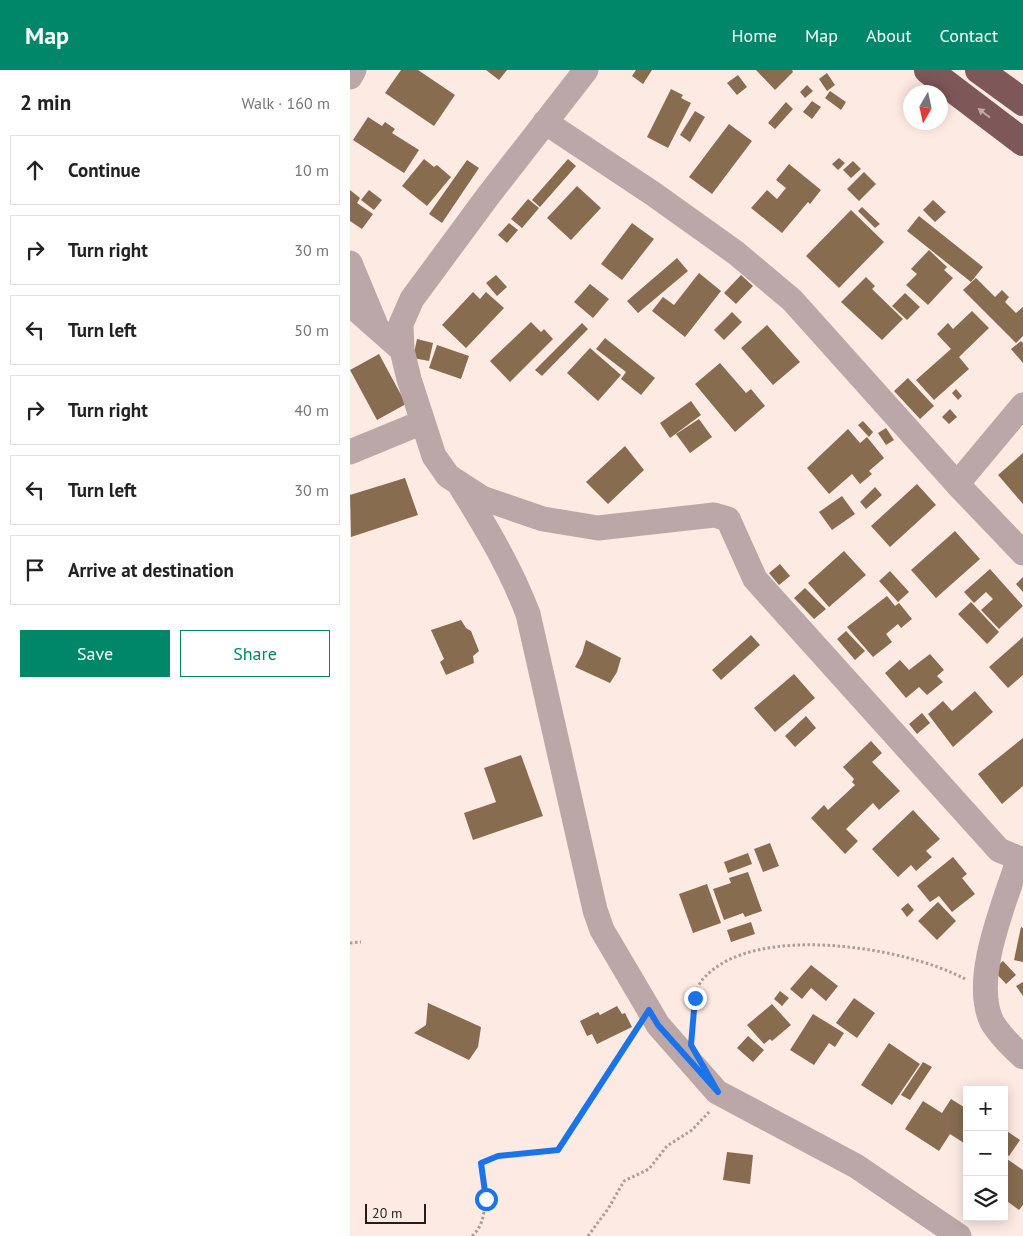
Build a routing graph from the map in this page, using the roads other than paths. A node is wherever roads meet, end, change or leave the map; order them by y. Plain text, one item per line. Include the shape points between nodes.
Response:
1 (354, 70) edge
2 (586, 70) edge
3 (928, 70) edge
4 (979, 70) edge
5 (350, 77) edge
6 (1023, 102) edge
7 (545, 122) junction
8 (1023, 142) edge
9 (350, 263) edge
10 (350, 304) edge
11 (376, 325) junction
12 (402, 350) junction
13 (1023, 406) edge
14 (423, 422) junction
15 (350, 452) edge
16 (957, 484) junction
17 (460, 486) junction
18 (1023, 554) edge
19 (1021, 859) edge
20 (1023, 1057) edge
21 (959, 1236) edge

1 - 5 street
2 - 7 street
8 -> 3 highway
4 - 6 highway
7 - 12 street via 412,299 401,324
7 - 16 street via 652,193 736,254 792,300
9 - 11 street
10 - 11 street
11 - 12 street
12 - 14 street
13 - 16 street
14 - 15 street
14 - 17 street via 434,456 448,476
16 - 18 street
17 - 19 street via 512,510 598,528 714,515 728,519 755,580 999,850
17 - 21 street via 488,531 528,614 602,930 658,1025 718,1092 856,1166
19 - 20 street via 989,951 985,1000 993,1023

